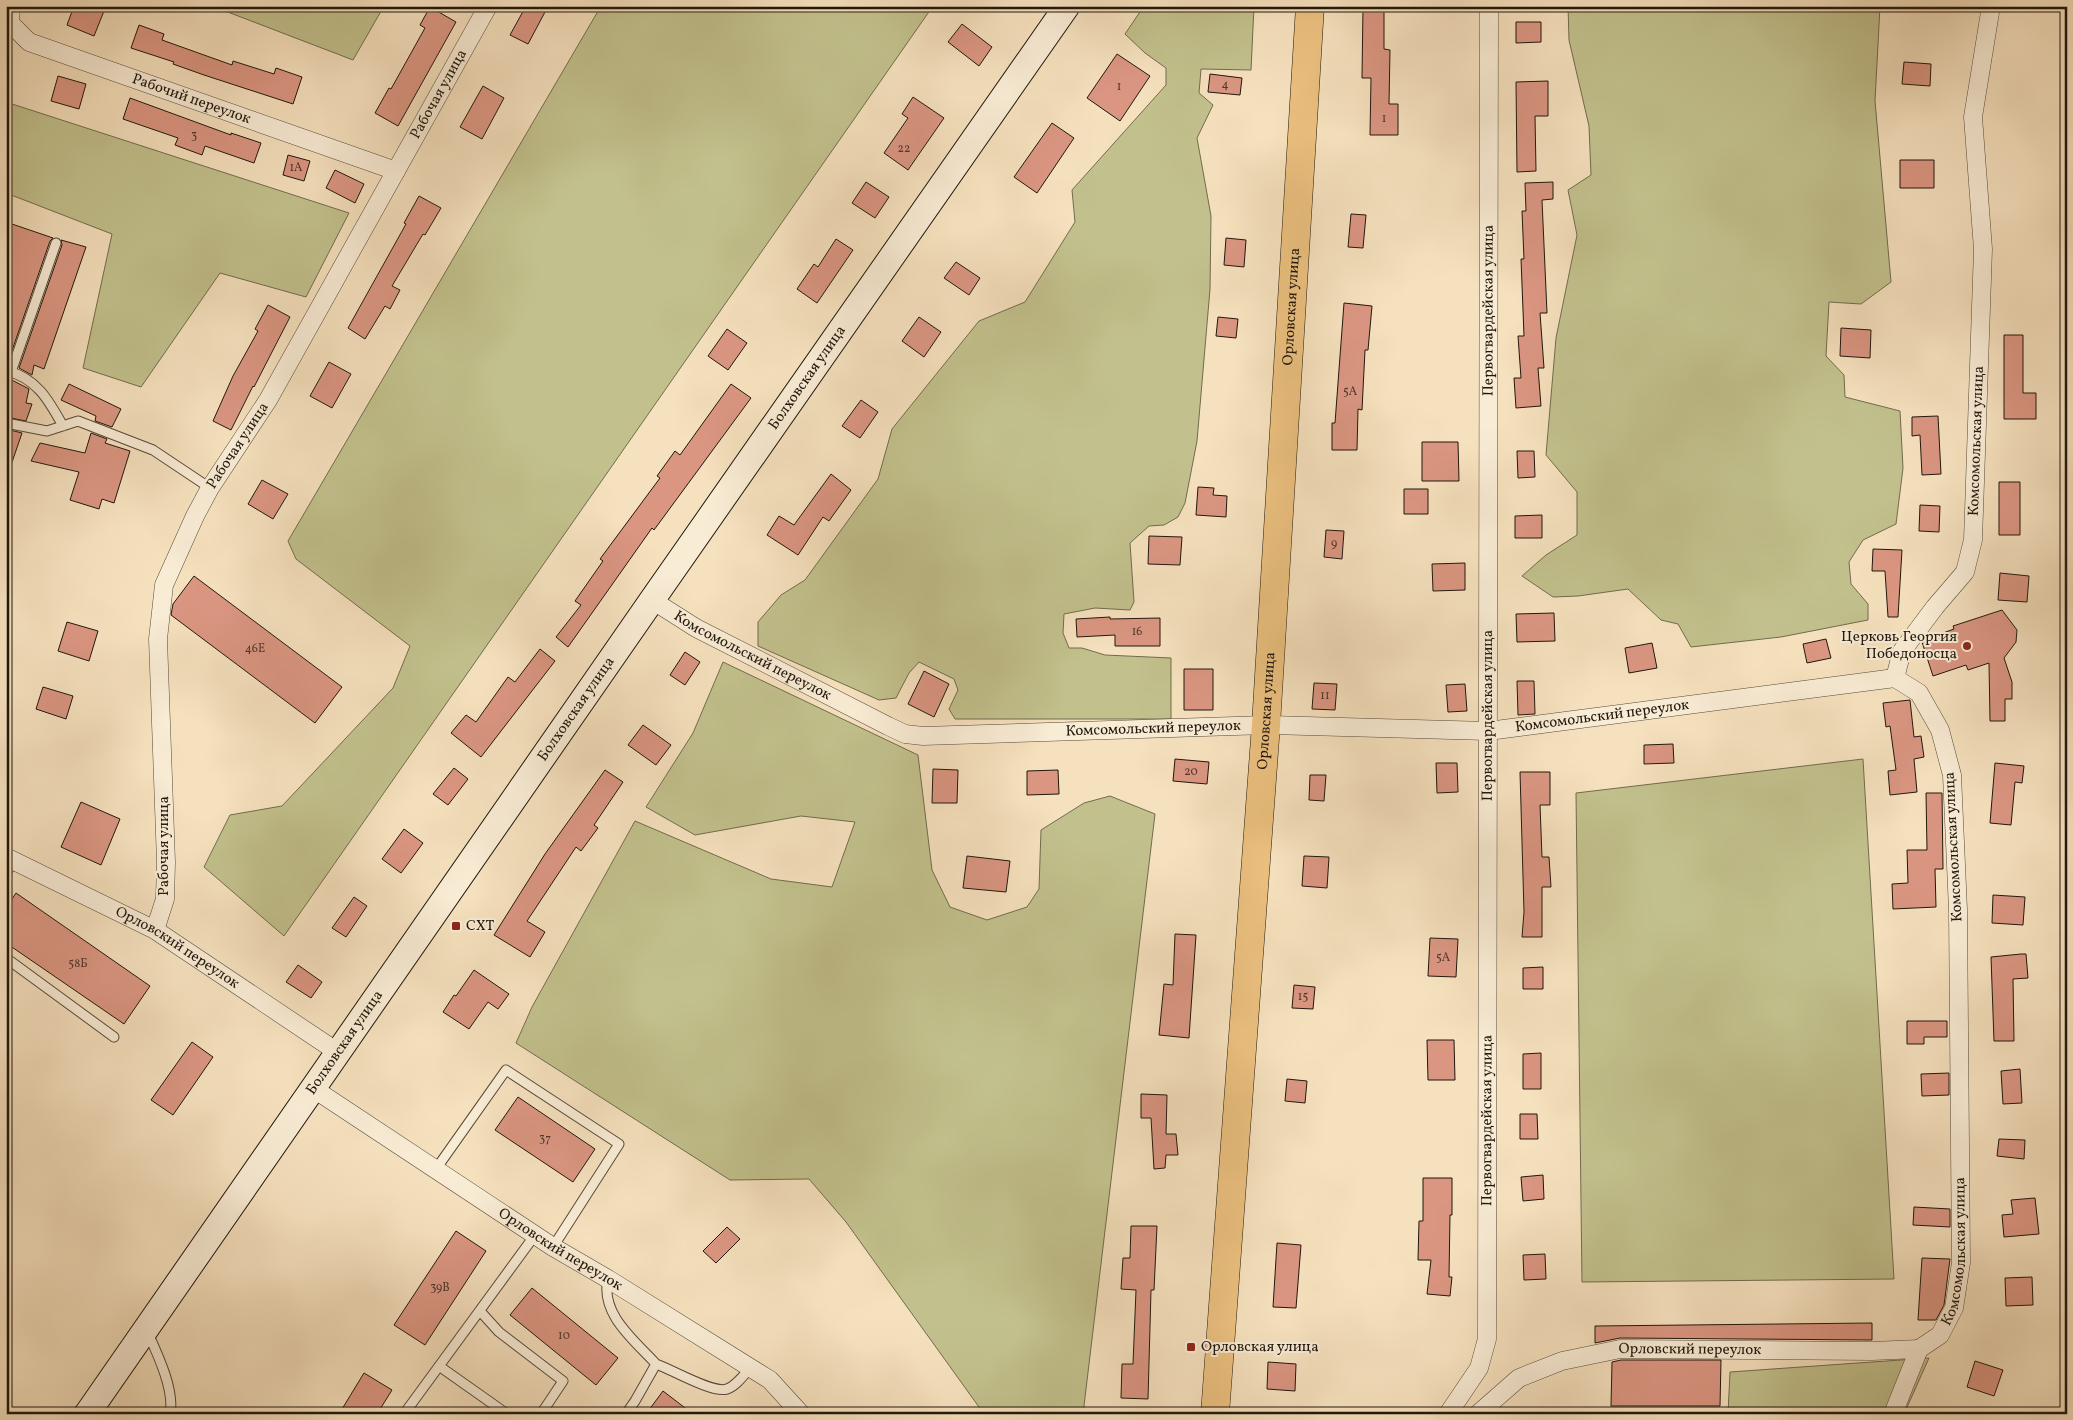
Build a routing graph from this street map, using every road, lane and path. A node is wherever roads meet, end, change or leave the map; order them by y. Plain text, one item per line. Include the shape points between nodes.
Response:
1 (11, 6) edge
2 (488, 6) edge
3 (1067, 6) edge
4 (1310, 6) edge
5 (1489, 6) edge
6 (1991, 6) edge
7 (396, 171) junction
8 (56, 243) dead end
9 (8, 372) edge
10 (6, 423) edge
11 (63, 426) junction
12 (210, 488) junction
13 (652, 600) junction
14 (1896, 678) junction
15 (1266, 726) junction
16 (1488, 731) junction
17 (9, 864) edge
18 (155, 930) junction
19 (6, 958) edge
20 (114, 1037) dead end
21 (339, 1053) junction
22 (314, 1088) junction
23 (436, 1170) junction
24 (536, 1235) junction
25 (553, 1247) junction
26 (608, 1279) junction
27 (480, 1311) junction
28 (146, 1329) junction
29 (1919, 1349) junction
30 (656, 1364) junction
31 (440, 1366) junction
32 (750, 1368) junction
33 (87, 1414) edge
34 (170, 1414) edge
35 (404, 1414) edge
36 (507, 1414) edge
37 (541, 1414) edge
38 (626, 1414) edge
39 (800, 1414) edge
40 (1215, 1414) edge
41 (1448, 1414) edge
42 (1479, 1414) edge
43 (1893, 1414) edge

1 - 7 street, Рабочий переулок via 10,23 28,42
2 - 7 street, Рабочая улица
3 - 13 main road, Болховская улица
4 - 15 main road, Орловская улица
5 - 16 street, Первогвардейская улица
6 - 14 street, Комсомольская улица via 1973,117 1983,249 1973,540 1965,572 1934,606 1902,651
7 - 12 street, Рабочая улица via 268,400
8 - 9 lane
9 - 11 lane via 28,378 46,396
10 - 11 lane via 47,431
11 - 12 lane via 78,421 153,450
12 - 18 street, Рабочая улица via 164,585 158,639 166,862 165,899
13 - 15 street, Комсомольский переулок via 696,628 905,734
13 - 21 main road, Болховская улица
14 - 16 street, Комсомольский переулок
14 - 29 street, Комсомольская улица via 1919,693 1940,730 1952,775 1958,910 1961,1263 1954,1308 1940,1335
15 - 16 street, Комсомольский переулок
15 - 40 main road, Орловская улица
16 - 41 street, Первогвардейская улица via 1487,1339 1479,1368
17 - 18 street, Орловский переулок
18 - 21 street, Орловский переулок
19 - 20 lane
21 - 22 main road, Болховская улица
22 - 23 street, Орловский переулок
22 - 28 main road, Болховская улица
23 - 24 street, Орловский переулок
23 - 25 lane via 506,1070 618,1144
24 - 25 street, Орловский переулок
24 - 27 lane
25 - 26 street, Орловский переулок
26 - 30 lane via 605,1291 615,1319
26 - 32 street, Орловский переулок
27 - 31 lane
27 - 37 lane via 499,1332 563,1381
28 - 33 main road, Болховская улица
28 - 34 lane via 164,1372 172,1407
29 - 42 street, Орловский переулок via 1620,1349 1562,1361 1519,1378
29 - 43 street
30 - 32 lane via 715,1389 726,1390
30 - 38 lane
31 - 35 lane
31 - 36 lane
32 - 39 street, Орловский переулок via 770,1380

